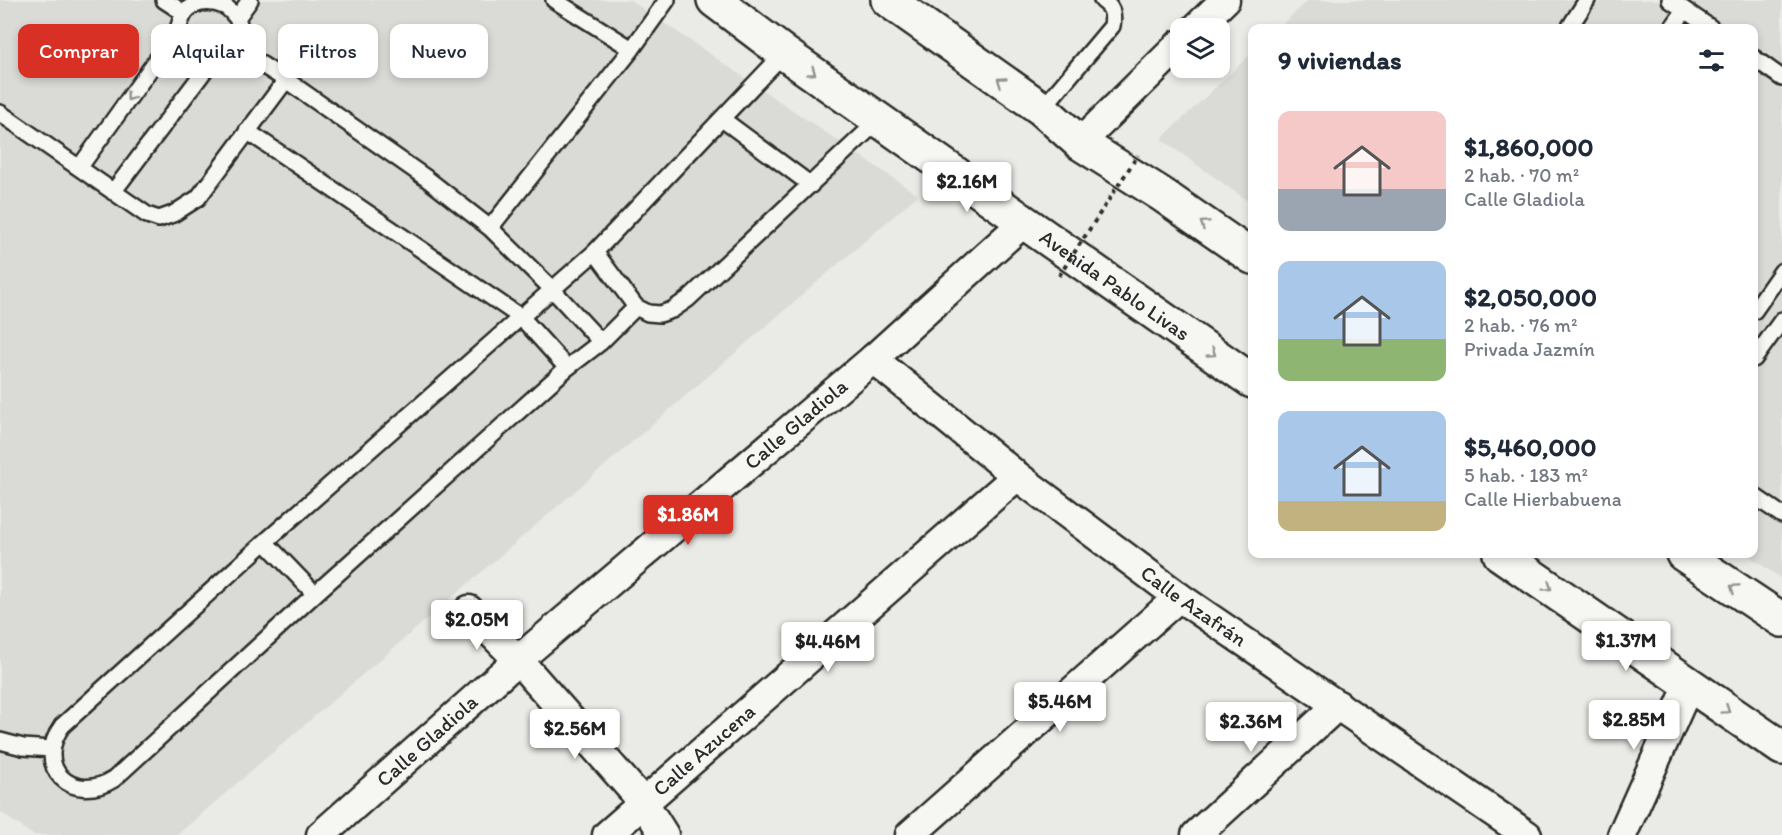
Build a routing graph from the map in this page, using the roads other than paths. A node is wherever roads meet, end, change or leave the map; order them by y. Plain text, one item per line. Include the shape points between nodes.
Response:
1 (164, 0) edge
2 (250, 0) edge
3 (554, 0) edge
4 (667, 0) edge
5 (714, 0) edge
6 (888, 0) edge
7 (1102, 0) edge
8 (1225, 0) edge
9 (1587, 0) edge
10 (1670, 0) edge
11 (210, 1) edge
12 (1685, 10) junction
13 (184, 13) junction
14 (237, 18) junction
15 (1206, 18) edge
16 (180, 24) edge
17 (238, 24) edge
18 (1572, 24) edge
19 (1675, 24) edge
20 (1705, 24) edge
21 (632, 49) junction
22 (784, 53) junction
23 (1170, 54) edge
24 (1758, 61) edge
25 (266, 67) edge
26 (151, 68) edge
27 (199, 78) edge
28 (1782, 78) edge
29 (286, 80) junction
30 (1042, 109) junction
31 (0, 113) edge
32 (722, 119) junction
33 (880, 119) junction
34 (247, 131) junction
35 (1080, 143) junction
36 (79, 168) junction
37 (811, 185) junction
38 (113, 192) junction
39 (1024, 222) junction
40 (490, 228) junction
41 (595, 252) junction
42 (1248, 254) edge
43 (1782, 271) edge
44 (552, 289) junction
45 (1758, 305) edge
46 (636, 308) junction
47 (522, 318) junction
48 (1782, 320) edge
49 (601, 342) junction
50 (1758, 353) edge
51 (873, 359) junction
52 (567, 368) junction
53 (1248, 378) edge
54 (1017, 476) junction
55 (1758, 499) edge
56 (1782, 515) edge
57 (265, 542) junction
58 (1506, 558) edge
59 (1689, 558) edge
60 (315, 594) junction
61 (1179, 597) junction
62 (469, 610) dead end
63 (1782, 620) edge
64 (518, 660) junction
65 (1689, 685) junction
66 (1338, 705) junction
67 (0, 741) edge
68 (1782, 748) edge
69 (51, 749) junction
70 (644, 803) junction
71 (1200, 834) edge
72 (321, 835) edge
73 (607, 835) edge
74 (664, 835) edge
75 (910, 835) edge
76 (1527, 835) edge
77 (1622, 835) edge

1 - 13 lane
2 - 14 lane
3 - 21 lane
4 - 21 lane
5 - 22 main road, Avenida Pablo Livas
30 -> 6 main road
7 - 30 lane via 1111,6 1112,26
8 - 15 street
9 - 18 lane
10 - 12 lane
11 - 13 lane via 193,5
11 - 14 lane via 226,7
12 - 19 lane
12 - 20 lane
13 - 16 lane
14 - 17 lane
21 - 40 lane
22 - 32 lane
22 -> 33 main road, Avenida Pablo Livas
23 - 35 street
24 - 28 lane
25 - 29 lane
26 -> 36 lane
27 - 38 lane
29 - 34 lane
29 - 40 lane
30 - 35 main road
31 - 36 lane
32 - 37 lane
32 - 41 lane
33 - 37 lane
33 - 39 main road, Avenida Pablo Livas
34 - 38 lane via 198,198 173,214 159,219 147,215
34 - 47 lane
42 -> 35 main road
36 - 38 lane
37 - 46 lane via 688,299 660,314
39 - 51 street, Calle Gladiola
39 -> 53 main road, Avenida Pablo Livas
40 - 44 lane
41 - 44 lane
41 - 46 lane
43 - 45 lane
44 - 47 lane
44 - 49 lane
46 - 49 lane
47 - 52 lane
47 - 57 lane
48 - 50 lane
49 - 52 lane
51 - 54 street, Calle Azafrán
51 - 64 street, Calle Gladiola
52 - 60 lane
54 - 61 street, Calle Azafrán
54 - 70 street, Calle Azucena
55 - 56 lane
57 - 60 lane
57 - 69 lane via 62,726
58 -> 65 main road
63 -> 59 main road
60 - 69 lane via 103,786 91,789 67,782 52,761
61 - 66 street, Calle Azafrán
61 - 75 street
62 - 64 street
64 - 70 street
64 - 72 street, Calle Gladiola
65 -> 68 main road
65 - 77 street
66 - 71 street
66 - 76 street, Calle Azafrán
67 - 69 lane
70 - 73 street, Calle Azucena
70 - 74 street

